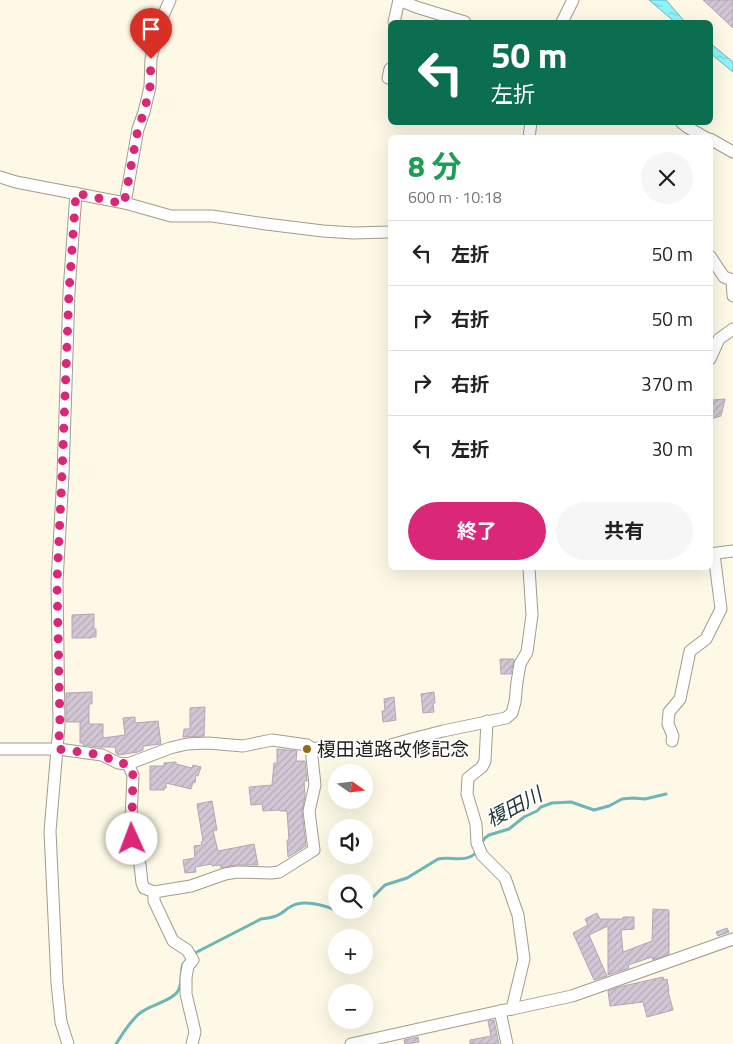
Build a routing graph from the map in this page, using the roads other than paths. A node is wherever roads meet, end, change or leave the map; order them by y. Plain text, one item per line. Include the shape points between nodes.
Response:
1 (170, 0) edge
2 (399, 0) edge
3 (572, 0) edge
4 (394, 20) edge
5 (458, 20) edge
6 (563, 20) edge
7 (685, 125) edge
8 (701, 135) edge
9 (713, 141) edge
10 (733, 152) edge
11 (0, 177) edge
12 (76, 193) junction
13 (124, 204) junction
14 (388, 232) edge
15 (713, 260) edge
16 (733, 280) edge
17 (733, 296) edge
18 (733, 329) edge
19 (713, 352) edge
20 (733, 550) edge
21 (713, 554) edge
22 (713, 560) edge
23 (529, 570) edge
24 (487, 722) junction
25 (672, 741) dead end
26 (311, 748) junction
27 (0, 749) edge
28 (58, 749) junction
29 (128, 764) junction
30 (154, 892) junction
31 (733, 939) edge
32 (512, 1010) junction
33 (500, 1011) junction
34 (68, 1044) edge
35 (192, 1044) edge
36 (352, 1044) edge
37 (506, 1044) edge

1 - 13 street via 159,25 151,59 150,87 138,129
2 - 4 street
2 - 5 street
3 - 6 street
7 - 8 street
9 - 10 street
11 - 12 street
12 - 13 street
12 - 28 street via 57,582
13 - 14 street via 171,216 212,216 323,231
15 - 16 street via 724,277
16 - 17 street
18 - 19 street via 719,339
20 - 21 street
22 - 25 street via 721,609 706,639 690,651 680,698 669,712
23 - 24 street via 532,615 526,652 520,664 516,702 506,718
24 - 26 street via 373,750
24 - 32 street via 485,761 468,778 467,794 482,856 505,878 518,915 524,959
26 - 29 street via 272,740 243,746 187,744
26 - 30 street via 315,785 309,811 314,850 279,872 237,872 191,886
27 - 28 street
28 - 29 street via 102,755
28 - 34 street via 50,840 56,983 61,1022
29 - 30 street via 133,775 132,839 144,888
30 - 35 street via 154,901 173,942 187,950 193,960 186,978 186,994 195,1032
31 - 32 street via 572,996
32 - 33 street
33 - 36 street
33 - 37 street

